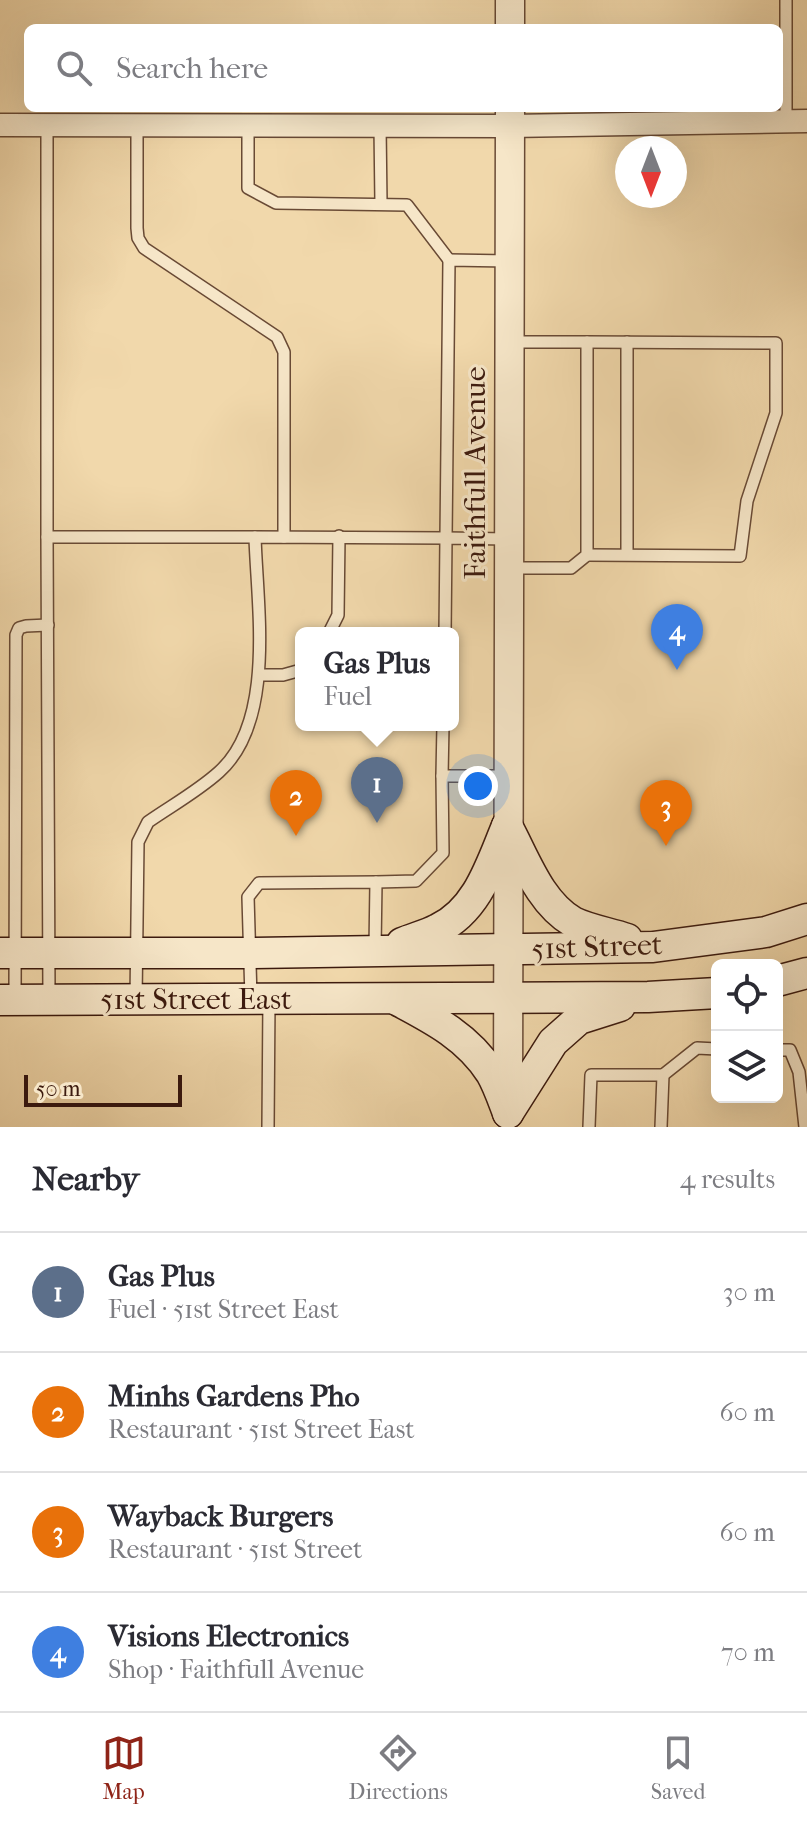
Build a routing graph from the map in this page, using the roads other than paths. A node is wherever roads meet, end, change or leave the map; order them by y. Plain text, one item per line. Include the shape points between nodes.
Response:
1 (510, 0) edge
2 (786, 0) edge
3 (510, 24) edge
4 (510, 117) edge
5 (796, 122) edge
6 (0, 125) edge
7 (47, 125) junction
8 (137, 125) junction
9 (248, 125) junction
10 (380, 126) junction
11 (381, 204) junction
12 (449, 260) junction
13 (510, 261) junction
14 (509, 342) junction
15 (587, 342) junction
16 (627, 342) junction
17 (339, 536) junction
18 (47, 537) junction
19 (255, 537) junction
20 (284, 537) junction
21 (446, 538) junction
22 (509, 554) junction
23 (627, 554) junction
24 (587, 555) junction
25 (48, 625) junction
26 (332, 627) edge
27 (445, 627) edge
28 (295, 672) edge
29 (259, 675) junction
30 (443, 731) edge
31 (442, 776) junction
32 (508, 776) junction
33 (507, 826) junction
34 (376, 882) junction
35 (807, 919) edge
36 (653, 947) junction
37 (380, 950) junction
38 (508, 950) junction
39 (49, 952) junction
40 (136, 952) junction
41 (8, 953) edge
42 (249, 953) junction
43 (807, 973) edge
44 (783, 979) edge
45 (711, 993) edge
46 (648, 997) junction
47 (391, 998) junction
48 (508, 998) junction
49 (260, 999) junction
50 (8, 1000) edge
51 (49, 1000) junction
52 (136, 1000) junction
53 (711, 1049) edge
54 (783, 1050) edge
55 (663, 1075) junction
56 (508, 1120) edge
57 (268, 1127) edge
58 (589, 1127) edge
59 (661, 1127) edge
60 (805, 1127) edge

1 - 3 street
2 - 5 lane
4 - 5 street
4 - 10 street
4 - 13 street, Faithfull Avenue
6 - 7 street
7 - 8 street
7 - 18 lane
8 - 9 street
8 - 20 lane via 137,228 144,248 277,337 284,352
9 - 10 street
9 - 11 lane via 248,188 276,203
10 - 11 lane
11 - 12 lane via 407,205
12 - 13 lane
12 - 21 lane
13 - 14 street, Faithfull Avenue
14 - 15 lane
14 - 22 street, Faithfull Avenue
15 - 16 lane
15 - 24 lane
16 - 23 lane
16 - 23 lane via 776,343 776,413 747,501 740,556
17 - 20 lane
17 - 21 lane
17 - 26 lane via 338,615
18 - 19 lane
18 - 25 lane
19 - 20 lane
19 - 29 lane
21 - 22 lane
21 - 27 lane
22 - 24 lane via 571,568
22 - 32 street, Faithfull Avenue
23 - 24 lane
25 - 39 lane
25 - 41 lane via 19,628 16,635
28 - 29 lane
29 - 40 lane via 247,729 220,772 142,831
30 - 31 lane
31 - 32 lane
31 - 34 lane via 443,853 416,881
32 - 33 street, Faithfull Avenue
33 - 36 main road via 557,910 575,923
33 - 37 main road via 485,880 463,912 439,929
33 - 38 street, Faithfull Avenue
34 - 37 lane
34 - 42 lane via 259,883 248,897
35 - 36 main road, 51st Street via 766,932
36 - 38 main road, 51st Street
37 - 38 main road, 51st Street
37 - 42 main road, 51st Street East
38 - 48 street, Faithfull Avenue
39 - 40 main road, 51st Street East
39 - 41 main road, 51st Street East
39 - 51 lane
40 - 42 main road, 51st Street East
40 - 52 lane
41 - 50 lane
42 - 49 lane
43 - 44 main road
45 - 46 main road, 51st Street
46 - 48 main road, 51st Street
46 - 56 main road via 579,1019 553,1042
47 - 48 main road, 51st Street
47 - 49 main road, 51st Street East
47 - 56 main road via 465,1041 491,1073
48 - 56 street, Faithfull Avenue
49 - 52 main road, 51st Street East
49 - 57 lane
50 - 51 main road, 51st Street East
51 - 52 main road, 51st Street East
53 - 55 lane via 697,1048
54 - 60 lane via 790,1050 799,1072
55 - 58 lane via 591,1075
55 - 59 lane

